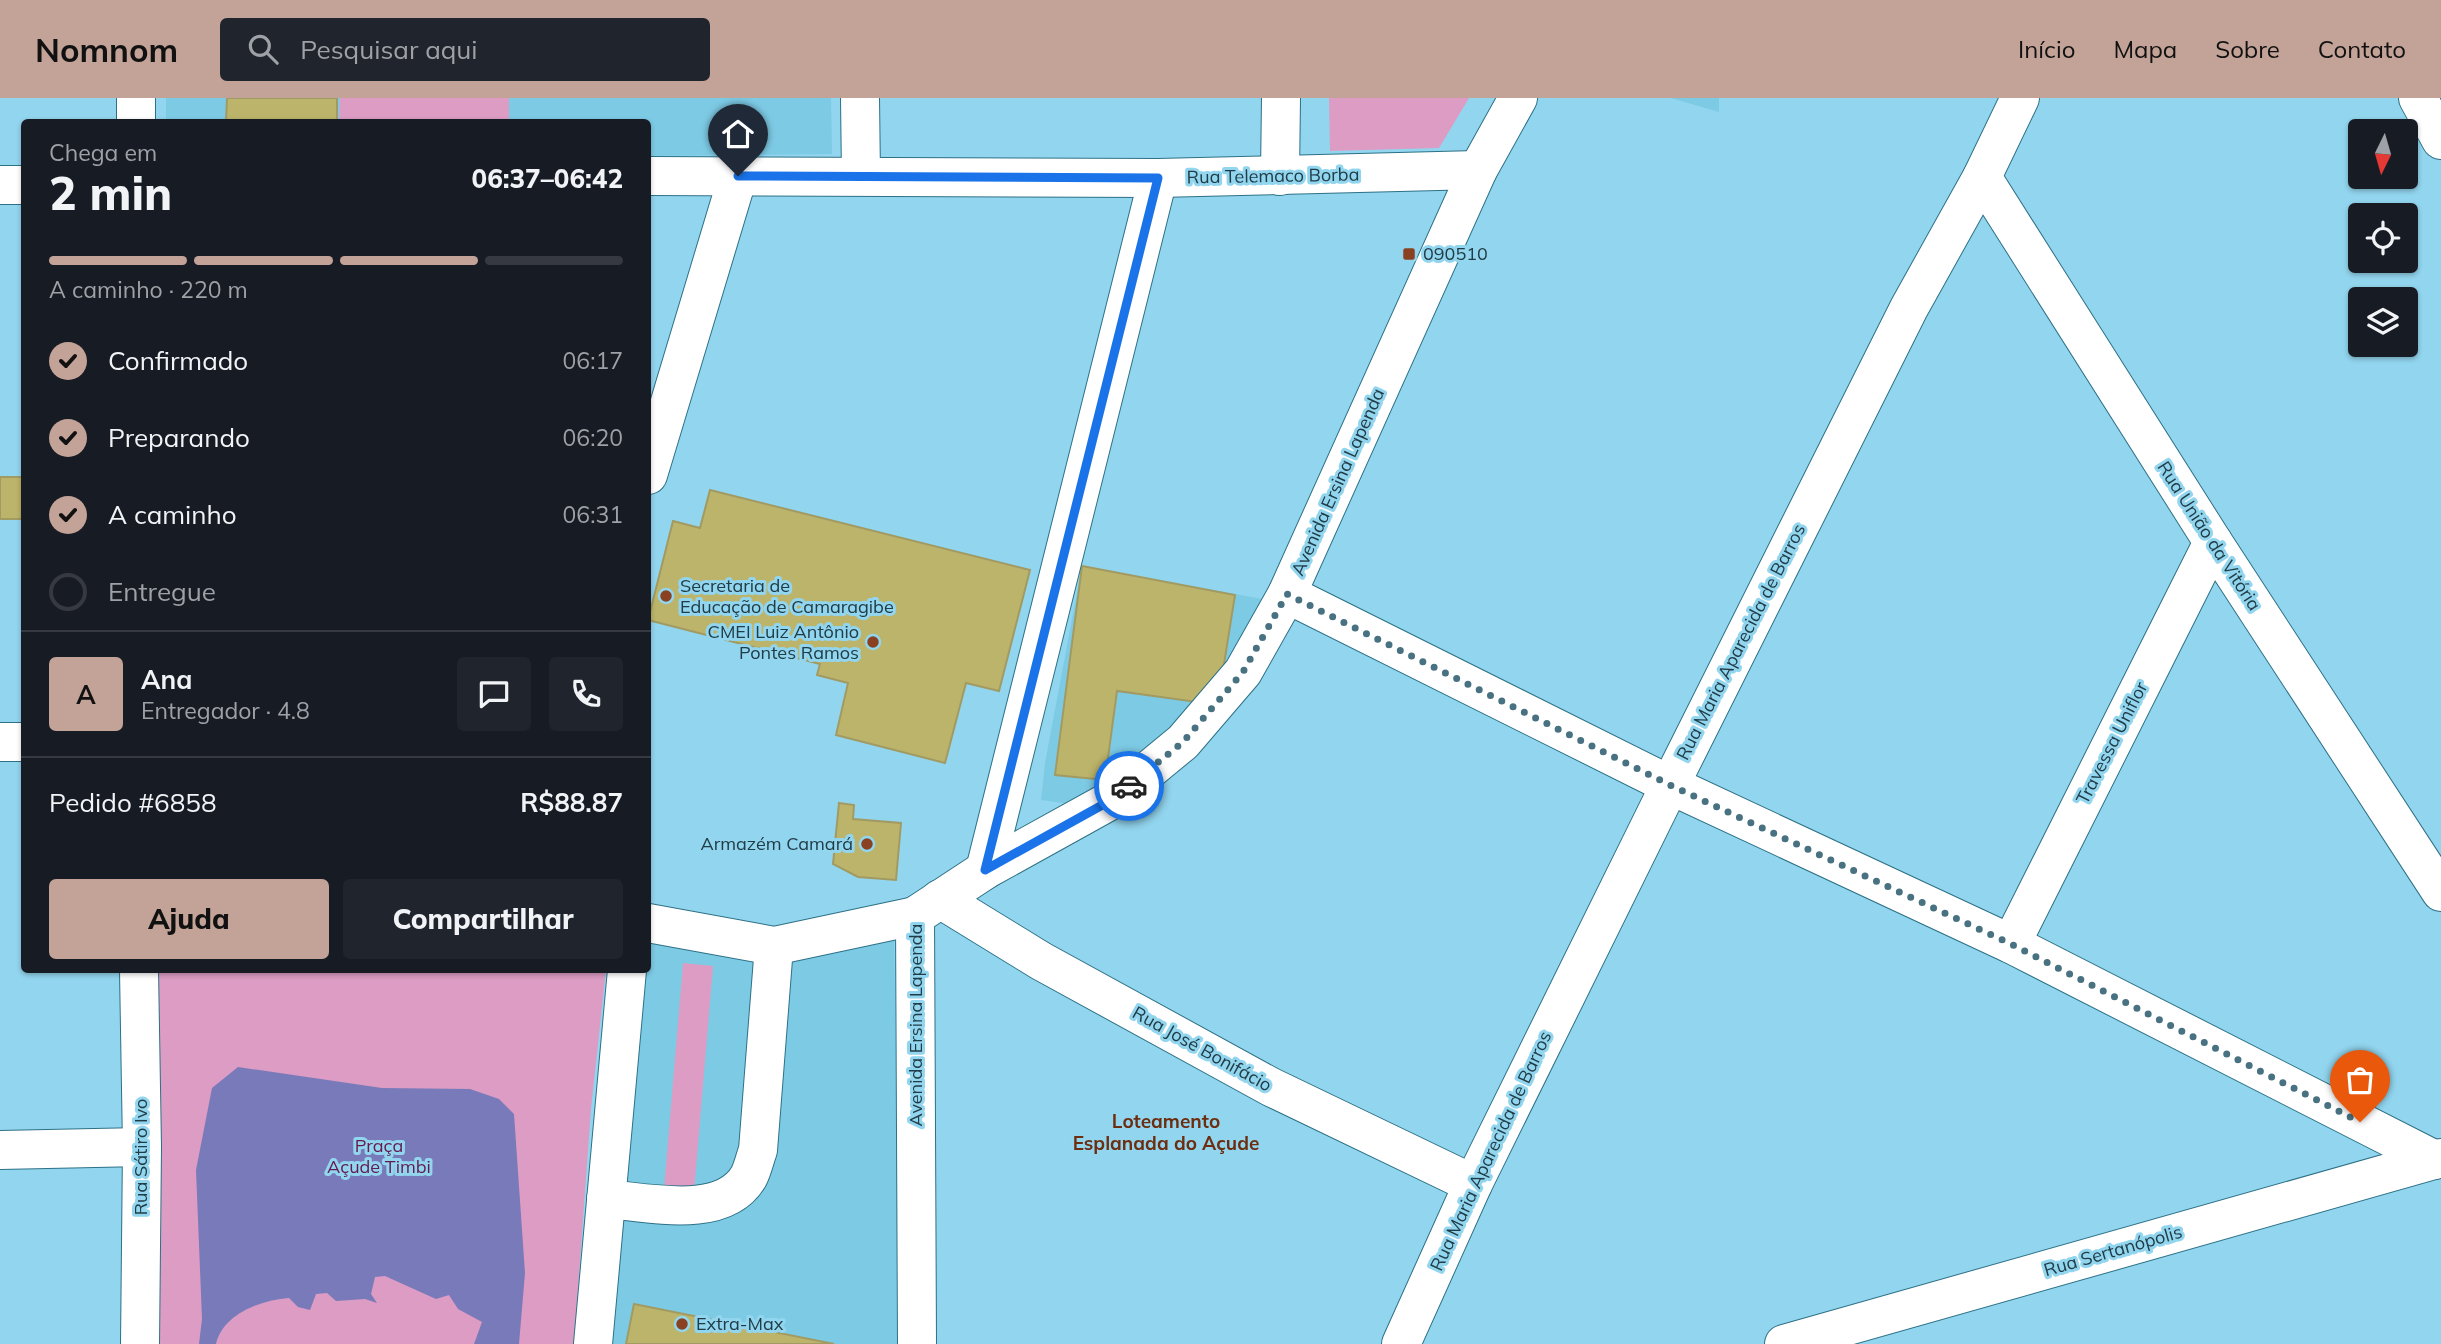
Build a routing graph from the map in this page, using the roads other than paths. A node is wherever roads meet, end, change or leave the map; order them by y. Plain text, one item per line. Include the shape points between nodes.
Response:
1 (136, 98) edge
2 (860, 98) edge
3 (1281, 98) edge
4 (1518, 98) edge
5 (2020, 98) edge
6 (2418, 98) edge
7 (136, 119) edge
8 (2441, 140) edge
9 (1478, 170) junction
10 (651, 176) edge
11 (738, 176) junction
12 (861, 176) junction
13 (1280, 176) junction
14 (1982, 177) junction
15 (1158, 178) junction
16 (0, 185) edge
17 (21, 185) edge
18 (651, 465) edge
19 (2213, 542) junction
20 (1287, 594) junction
21 (0, 742) edge
22 (21, 743) edge
23 (1670, 785) junction
24 (985, 870) junction
25 (2441, 892) edge
26 (927, 908) junction
27 (651, 924) edge
28 (2011, 944) junction
29 (774, 946) junction
30 (139, 973) edge
31 (627, 973) edge
32 (142, 1147) junction
33 (0, 1150) edge
34 (2438, 1159) edge
35 (1473, 1184) junction
36 (606, 1199) junction
37 (140, 1344) edge
38 (593, 1344) edge
39 (917, 1344) edge
40 (1401, 1344) edge
41 (1784, 1344) edge

1 - 7 street
2 - 12 street
3 - 13 street
4 - 9 street, Avenida Ersina Lapenda
5 - 14 street, Rua Maria Aparecida de Barros
6 - 8 street
9 - 13 street, Rua Telemaco Borba
9 - 20 street, Avenida Ersina Lapenda
10 - 11 street, Rua Telemaco Borba
11 - 12 street, Rua Telemaco Borba
11 - 18 street
12 - 15 street, Rua Telemaco Borba
13 - 15 street, Rua Telemaco Borba
14 - 19 street, Rua União da Vitória
14 - 23 street, Rua Maria Aparecida de Barros via 1909,307
15 - 24 street
16 - 17 street
19 - 25 street, Rua União da Vitória
19 - 28 street, Travessa Uniflor
20 - 23 street
20 - 24 street, Avenida Ersina Lapenda via 1243,672 1183,742 1115,798
21 - 22 street
23 - 28 street
23 - 35 street, Rua Maria Aparecida de Barros
24 - 26 street, Avenida Ersina Lapenda
26 - 29 street
26 - 35 street, Rua José Bonifácio via 1041,961 1271,1087
26 - 39 street, Avenida Ersina Lapenda
27 - 29 street
28 - 34 street
29 - 36 street via 758,1150 749,1177 729,1196 695,1207
30 - 32 street, Rua Sátiro Ivo
31 - 36 street
32 - 33 street
32 - 37 street, Rua Sátiro Ivo
34 - 41 street, Rua Sertanópolis
35 - 40 street, Rua Maria Aparecida de Barros
36 - 38 street

